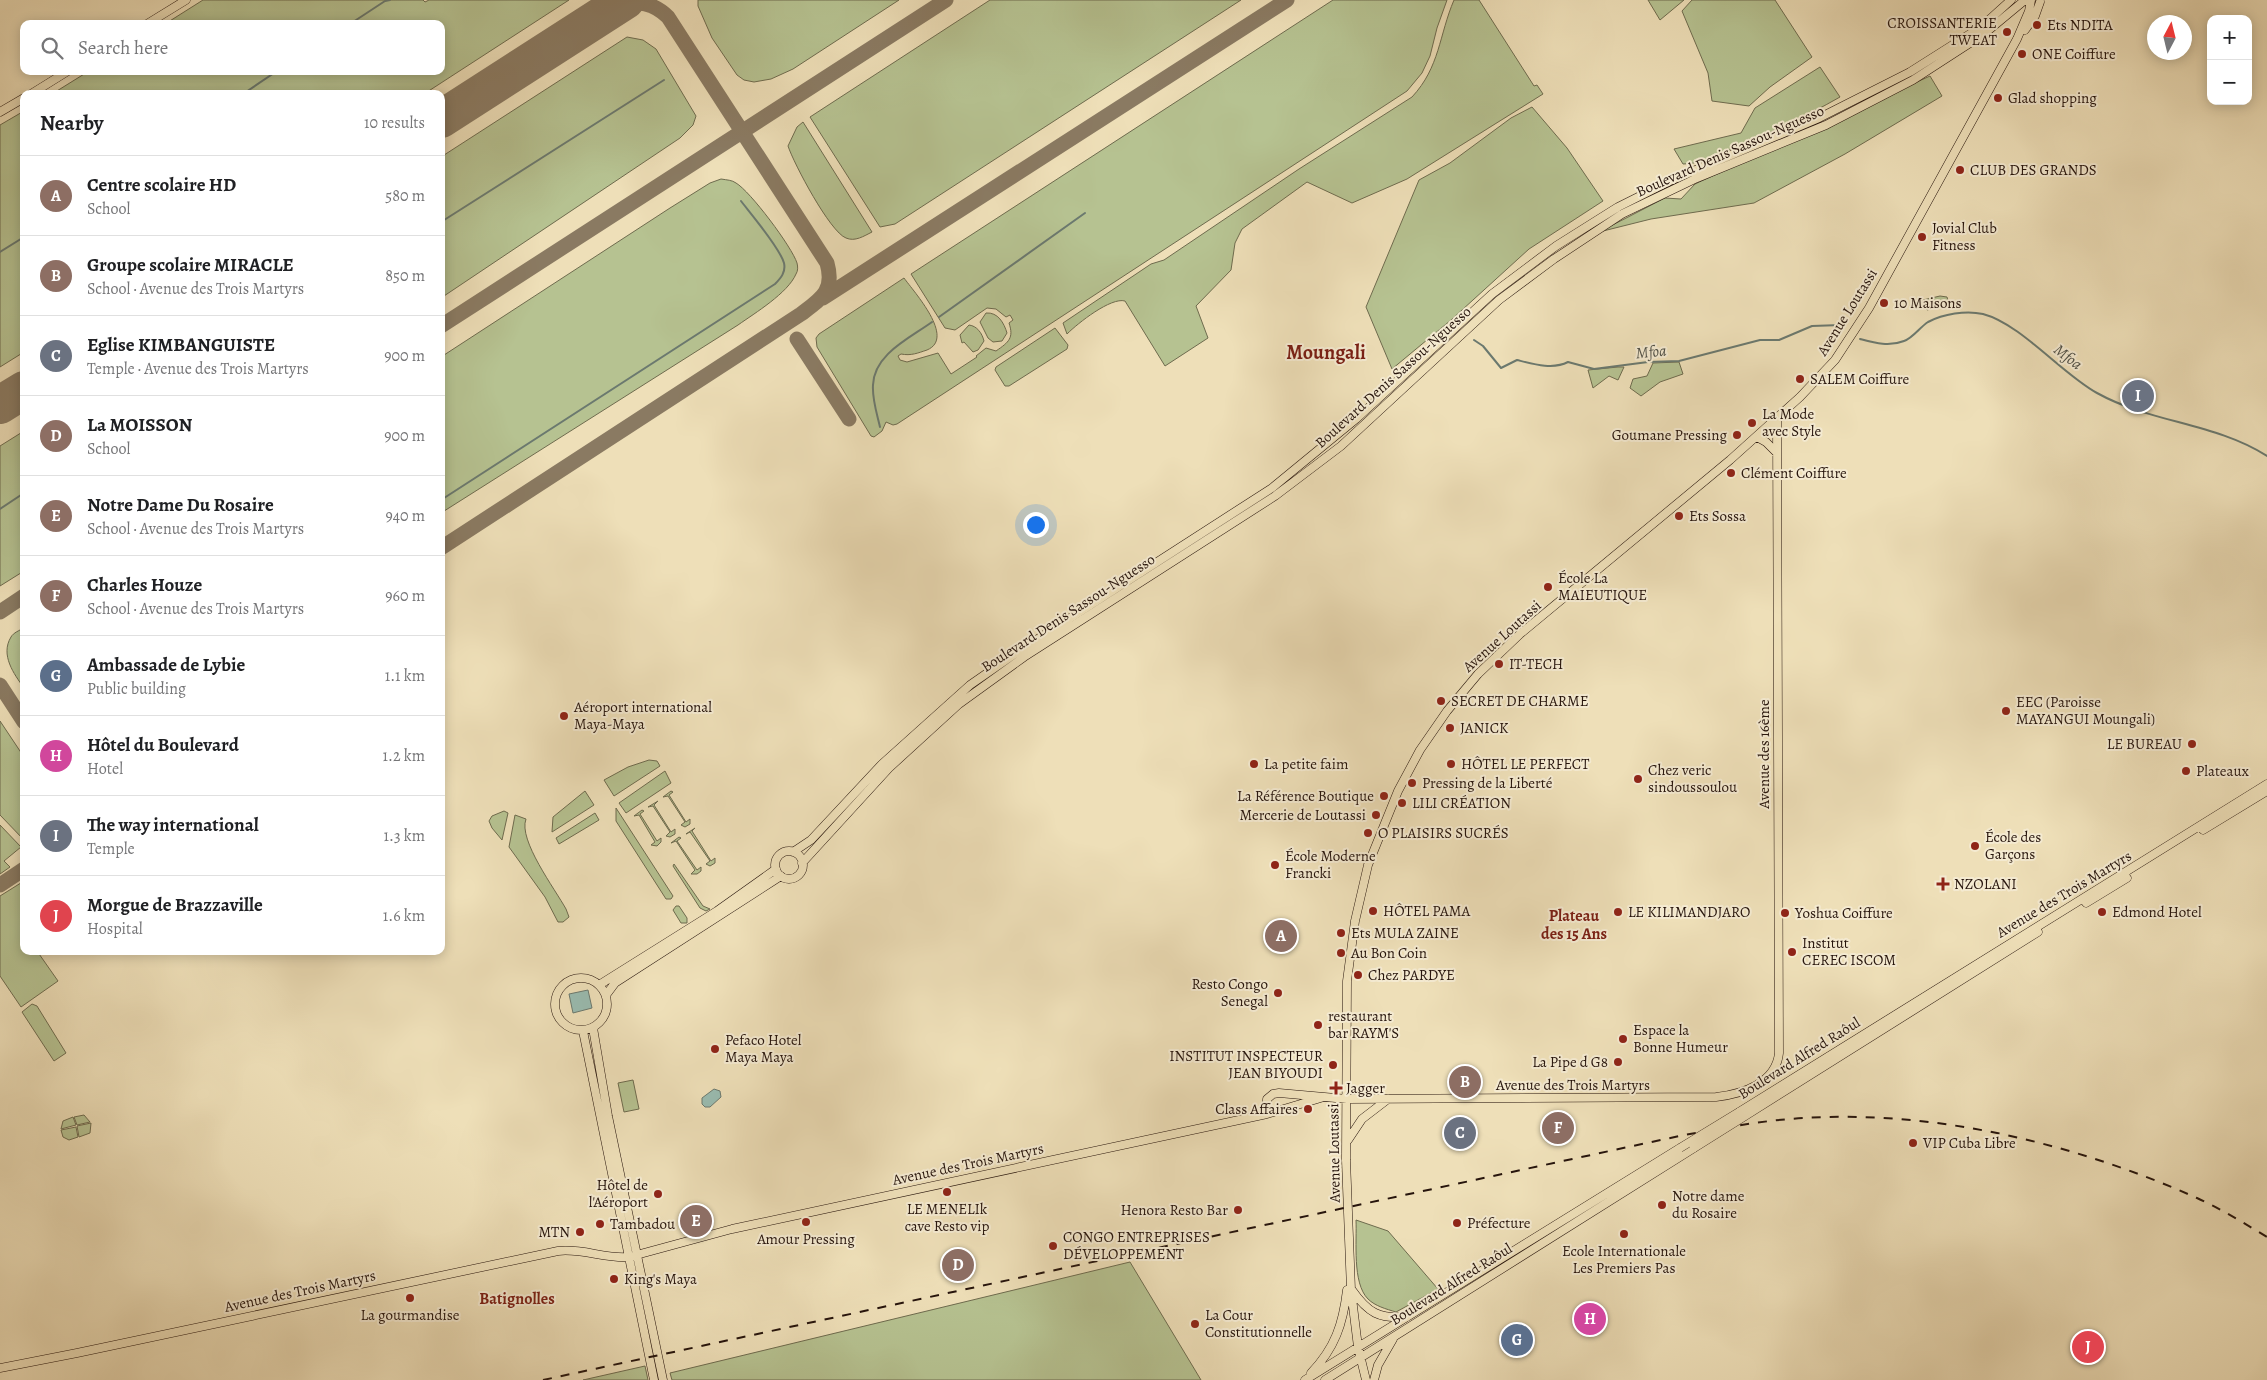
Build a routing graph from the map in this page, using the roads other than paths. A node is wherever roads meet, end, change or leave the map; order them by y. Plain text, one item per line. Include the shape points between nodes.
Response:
1 (186, 0) edge
2 (2011, 0) edge
3 (2025, 0) edge
4 (2031, 0) edge
5 (2043, 1) edge
6 (154, 20) edge
7 (2017, 39) junction
8 (62, 75) edge
9 (37, 90) edge
10 (20, 100) edge
11 (0, 112) edge
12 (1678, 177) junction
13 (1681, 186) junction
14 (1777, 417) junction
15 (1757, 437) junction
16 (1777, 453) junction
17 (2267, 784) edge
18 (2267, 791) edge
19 (793, 852) junction
20 (802, 862) junction
21 (776, 869) junction
22 (781, 876) junction
23 (599, 985) junction
24 (606, 995) junction
25 (593, 1028) junction
26 (583, 1030) junction
27 (1876, 1030) junction
28 (1760, 1082) joint
29 (1324, 1097) junction
30 (1388, 1098) junction
31 (1347, 1099) junction
32 (1267, 1114) junction
33 (1742, 1114) junction
34 (1347, 1141) junction
35 (632, 1254) junction
36 (610, 1256) junction
37 (632, 1269) junction
38 (1349, 1290) junction
39 (1409, 1316) junction
40 (1395, 1335) junction
41 (1356, 1349) junction
42 (1358, 1359) junction
43 (0, 1368) edge
44 (654, 1380) edge
45 (663, 1380) edge
46 (1304, 1380) edge
47 (1325, 1380) edge
48 (1364, 1380) edge
49 (1374, 1380) edge

1 - 6 main road
2 - 12 main road, Boulevard Denis Sassou-Nguesso via 1981,27 1910,72 1819,118
3 - 13 main road, Boulevard Denis Sassou-Nguesso via 1984,34 1913,80 1826,124
4 - 5 main road
4 - 7 main road, Avenue Loutassi via 2030,11
5 - 7 main road, Avenue Loutassi
7 - 14 main road, Avenue Loutassi via 1858,325 1829,367
8 - 9 main road
10 - 11 main road
12 - 13 main road
12 - 19 main road, Boulevard Denis Sassou-Nguesso via 1586,225 1524,269 1485,300 1330,442 1272,488 983,675 916,731 811,840
13 - 20 main road, Boulevard Denis Sassou-Nguesso via 1622,214 1587,236 1500,300 1341,446 1275,496 1024,657 972,694 921,736
14 - 15 main road, Avenue Loutassi
14 - 16 main road, Avenue des 16ème
15 - 16 main road
15 - 31 main road, Avenue Loutassi via 1511,642 1462,692 1420,750 1382,827 1368,865 1355,921 1347,981
16 - 28 main road, Avenue des 16ème via 1779,1053 1774,1070
17 - 27 main road, Avenue des Trois Martyrs
18 - 27 main road, Avenue des Trois Martyrs
19 - 20 main road
19 - 21 main road via 780,855 775,863
20 - 22 main road via 802,869 795,877
21 - 22 main road
21 - 23 main road via 717,911
22 - 24 main road via 615,983
23 - 24 main road
23 - 26 main road via 578,978 569,981 556,997 558,1016 569,1027
24 - 25 main road via 608,1006 605,1016
25 - 26 main road
25 - 35 main road
26 - 35 main road
27 - 33 main road, Boulevard Alfred Raôul
28 - 30 main road, Avenue des Trois Martyrs via 1742,1092 1716,1098
29 - 31 main road, Avenue des Trois Martyrs
29 - 32 main road, Avenue des Trois Martyrs
29 - 32 main road, Avenue des Trois Martyrs via 1273,1094 1267,1099
30 - 31 main road, Avenue des Trois Martyrs
30 - 34 main road via 1362,1119
31 - 34 main road, Avenue Loutassi
32 - 35 main road, Avenue des Trois Martyrs via 777,1219
33 - 39 main road, bridge via 1680,1148
33 - 40 main road, Boulevard Alfred Raôul, bridge via 1694,1148
34 - 38 main road, Avenue Loutassi
35 - 36 main road, Avenue des Trois Martyrs
35 - 37 main road
35 - 45 main road
36 - 37 main road
36 - 43 main road, Avenue des Trois Martyrs via 558,1251
37 - 44 main road
38 - 39 main road via 1376,1314 1393,1318
38 - 41 main road, Avenue Loutassi
38 - 46 main road via 1338,1334
39 - 41 main road
40 - 42 main road, Boulevard Alfred Raôul
40 - 49 main road via 1380,1360
41 - 42 main road, Avenue Loutassi
41 - 46 main road
42 - 47 main road, Boulevard Alfred Raôul
42 - 48 main road, Avenue Loutassi

